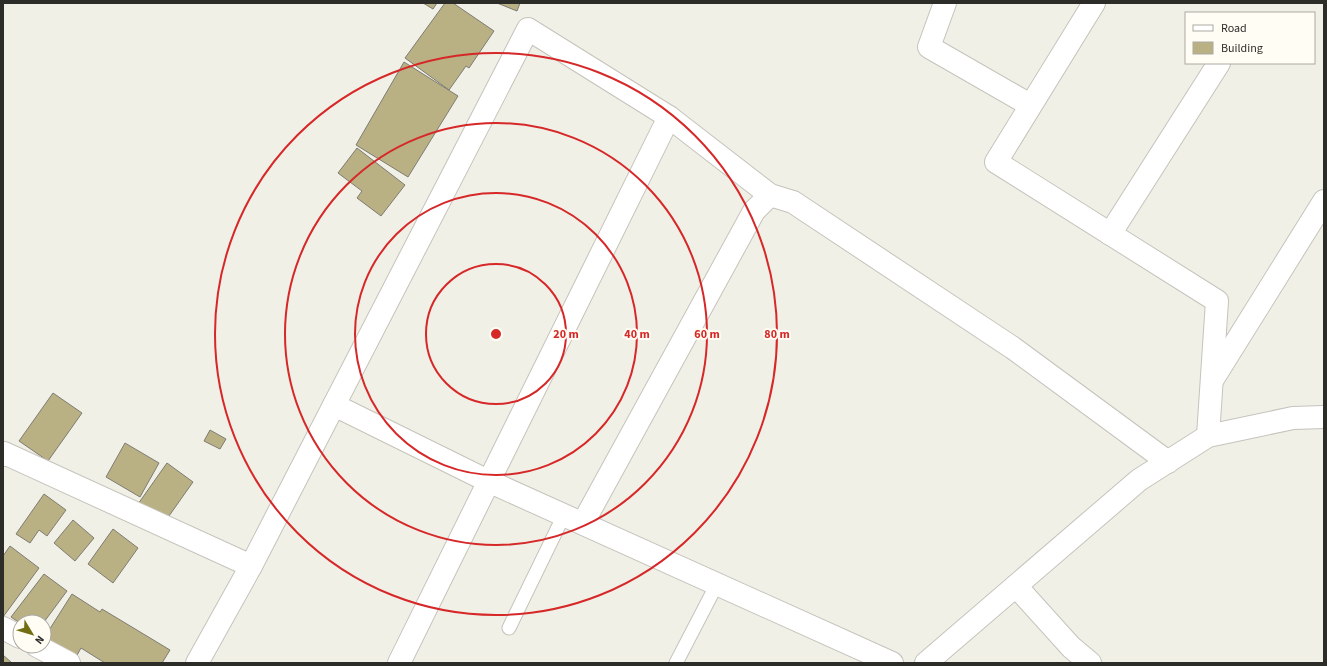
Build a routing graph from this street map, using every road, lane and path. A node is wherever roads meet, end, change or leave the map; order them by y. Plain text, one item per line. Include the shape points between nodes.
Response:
1 (945, 3) edge
2 (1094, 3) edge
3 (1218, 64) edge
4 (1030, 105) junction
5 (669, 117) junction
6 (770, 195) junction
7 (1324, 201) edge
8 (1110, 234) junction
9 (1212, 382) junction
10 (334, 405) junction
11 (1324, 417) edge
12 (1208, 436) junction
13 (3, 455) edge
14 (1168, 462) junction
15 (488, 481) junction
16 (574, 519) junction
17 (251, 566) junction
18 (717, 584) junction
19 (1016, 586) junction
20 (3, 628) edge
21 (509, 628) dead end
22 (12, 633) edge
23 (52, 654) edge
24 (69, 663) edge
25 (197, 663) edge
26 (399, 663) edge
27 (676, 663) edge
28 (892, 663) edge
29 (926, 663) edge
30 (1090, 663) edge

1 - 4 street via 929,47
2 - 4 street
3 - 8 street
4 - 8 street via 996,162
5 - 6 street
5 - 10 street via 528,29
5 - 15 street
6 - 14 street via 793,202 1013,348
6 - 16 street via 754,211
7 - 9 street
8 - 9 street via 1217,301
9 - 12 street
10 - 15 street
10 - 17 street
11 - 12 street via 1293,418
12 - 14 street
13 - 17 street via 4,453
14 - 19 street via 1139,480
15 - 16 street
15 - 26 street
16 - 18 street
16 - 21 lane
17 - 25 street
18 - 27 lane
18 - 28 street
19 - 29 street
19 - 30 street via 1071,647
20 - 22 street
23 - 24 street

